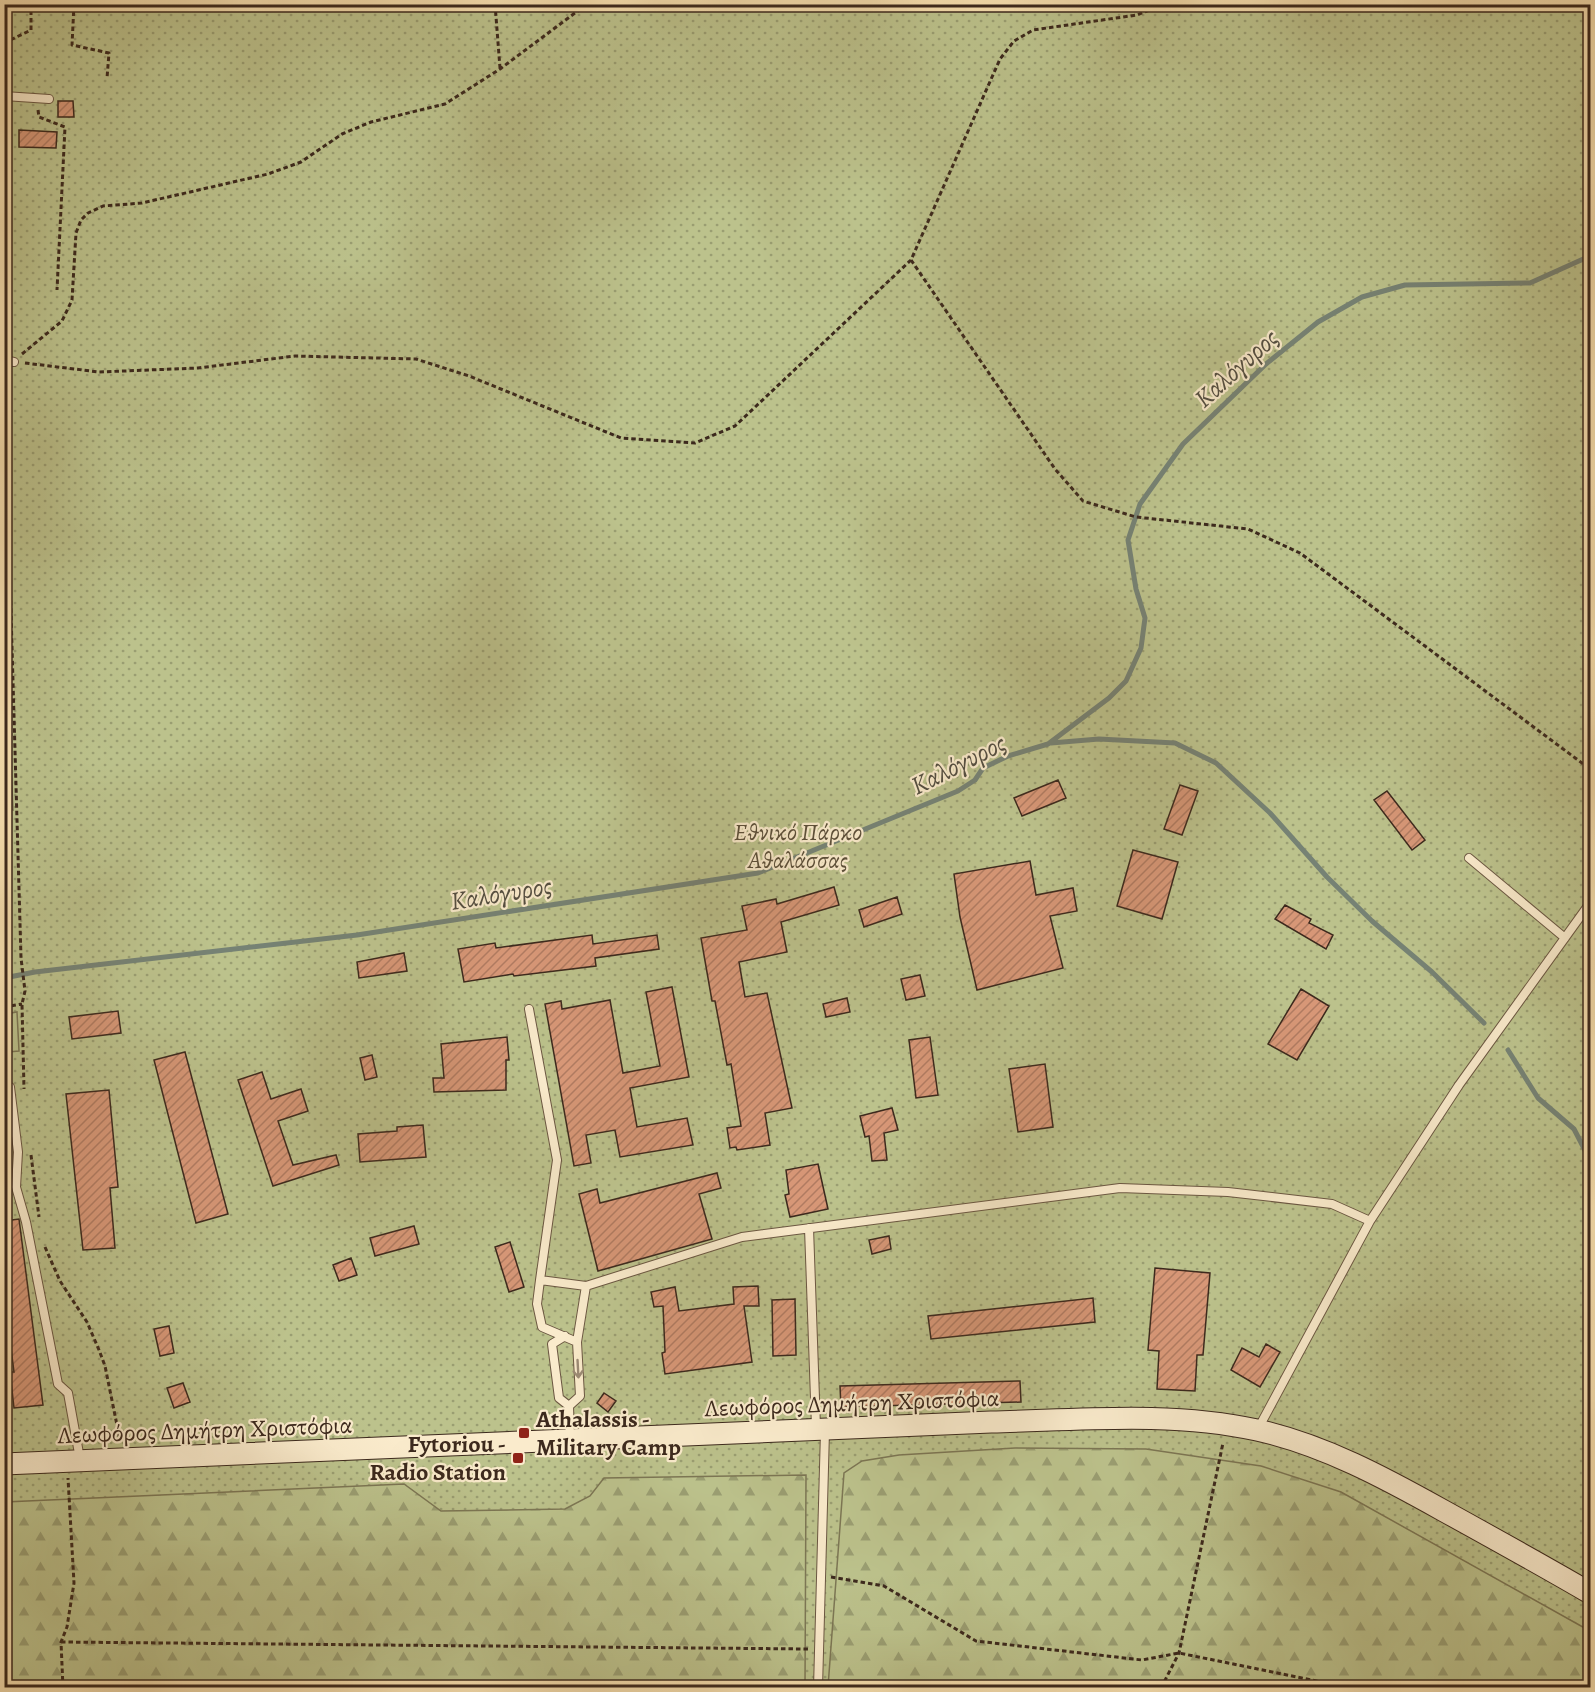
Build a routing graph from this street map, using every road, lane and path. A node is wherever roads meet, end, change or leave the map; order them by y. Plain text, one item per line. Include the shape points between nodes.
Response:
1 (31, 4) edge
2 (74, 4) edge
3 (495, 4) edge
4 (587, 4) edge
5 (1165, 4) edge
6 (4, 44) edge
7 (500, 69) junction
8 (107, 78) dead end
9 (4, 96) edge
10 (36, 98) junction
11 (49, 99) dead end
12 (911, 260) junction
13 (57, 290) dead end
14 (4, 360) edge
15 (14, 362) junction
16 (4, 384) edge
17 (4, 549) edge
18 (1590, 769) edge
19 (1469, 858) dead end
20 (1590, 903) edge
21 (1565, 938) junction
22 (22, 1004) junction
23 (4, 1007) edge
24 (529, 1009) dead end
25 (10, 1087) dead end
26 (25, 1095) dead end
27 (31, 1149) dead end
28 (39, 1220) dead end
29 (1370, 1221) junction
30 (808, 1228) junction
31 (42, 1241) dead end
32 (540, 1280) junction
33 (586, 1286) junction
34 (565, 1336) junction
35 (577, 1342) junction
36 (569, 1406) junction
37 (1226, 1426) junction
38 (820, 1429) junction
39 (1258, 1430) junction
40 (570, 1441) junction
41 (124, 1459) junction
42 (74, 1461) junction
43 (4, 1464) edge
44 (820, 1575) junction
45 (1590, 1593) edge
46 (61, 1642) junction
47 (819, 1649) junction
48 (1179, 1653) junction
49 (63, 1688) edge
50 (818, 1688) edge
51 (1161, 1688) edge
52 (1351, 1688) edge

1 - 6 path via 31,30
2 - 8 path via 72,45 109,53
3 - 7 path
4 - 7 path
5 - 12 path via 1137,15 1033,30 1014,41 1000,59
7 - 15 path via 445,104 361,126 300,162 268,174 142,203 103,206 88,213 76,233 72,300 62,321
9 - 10 lane
10 - 11 lane
10 - 13 path via 39,117 65,127
12 - 15 path via 735,426 695,443 621,438 469,376 416,359 295,356 198,368 99,372
12 - 18 path via 1055,470 1083,501 1136,517 1248,529 1300,553
14 - 15 lane
15 - 16 path
17 - 22 path via 10,578 25,989
19 - 21 lane
20 - 21 lane
21 - 29 lane via 1459,1086
22 - 23 path
22 - 26 path
24 - 32 lane via 557,1160
25 - 42 lane via 18,1152 16,1187 58,1384 68,1393
27 - 28 path
29 - 30 lane via 1332,1204 1228,1192 1120,1188
29 - 39 lane
30 - 33 lane via 742,1237
30 - 38 lane
31 - 41 path via 99,1350
32 - 33 lane
32 - 34 lane via 537,1304 542,1327
33 - 35 lane
34 - 35 lane
34 - 36 lane via 552,1344 559,1398
35 -> 36 lane via 580,1396
36 - 40 lane
37 - 38 main road, Λεωφόρος Δημήτρη Χριστόφια via 1142,1418
37 - 39 main road, Λεωφόρος Δημήτρη Χριστόφια
37 - 48 path
38 - 40 main road, Λεωφόρος Δημήτρη Χριστόφια
38 - 44 lane
39 - 45 main road, Λεωφόρος Δημήτρη Χριστόφια via 1305,1444 1378,1474
40 - 41 main road, Λεωφόρος Δημήτρη Χριστόφια
41 - 42 main road, Λεωφόρος Δημήτρη Χριστόφια
42 - 43 main road, Λεωφόρος Δημήτρη Χριστόφια
42 - 46 path via 74,1583
44 - 47 lane
44 - 48 path via 884,1586 976,1641 1142,1660
46 - 47 path
46 - 49 path
47 - 50 lane
48 - 51 path
48 - 52 path

